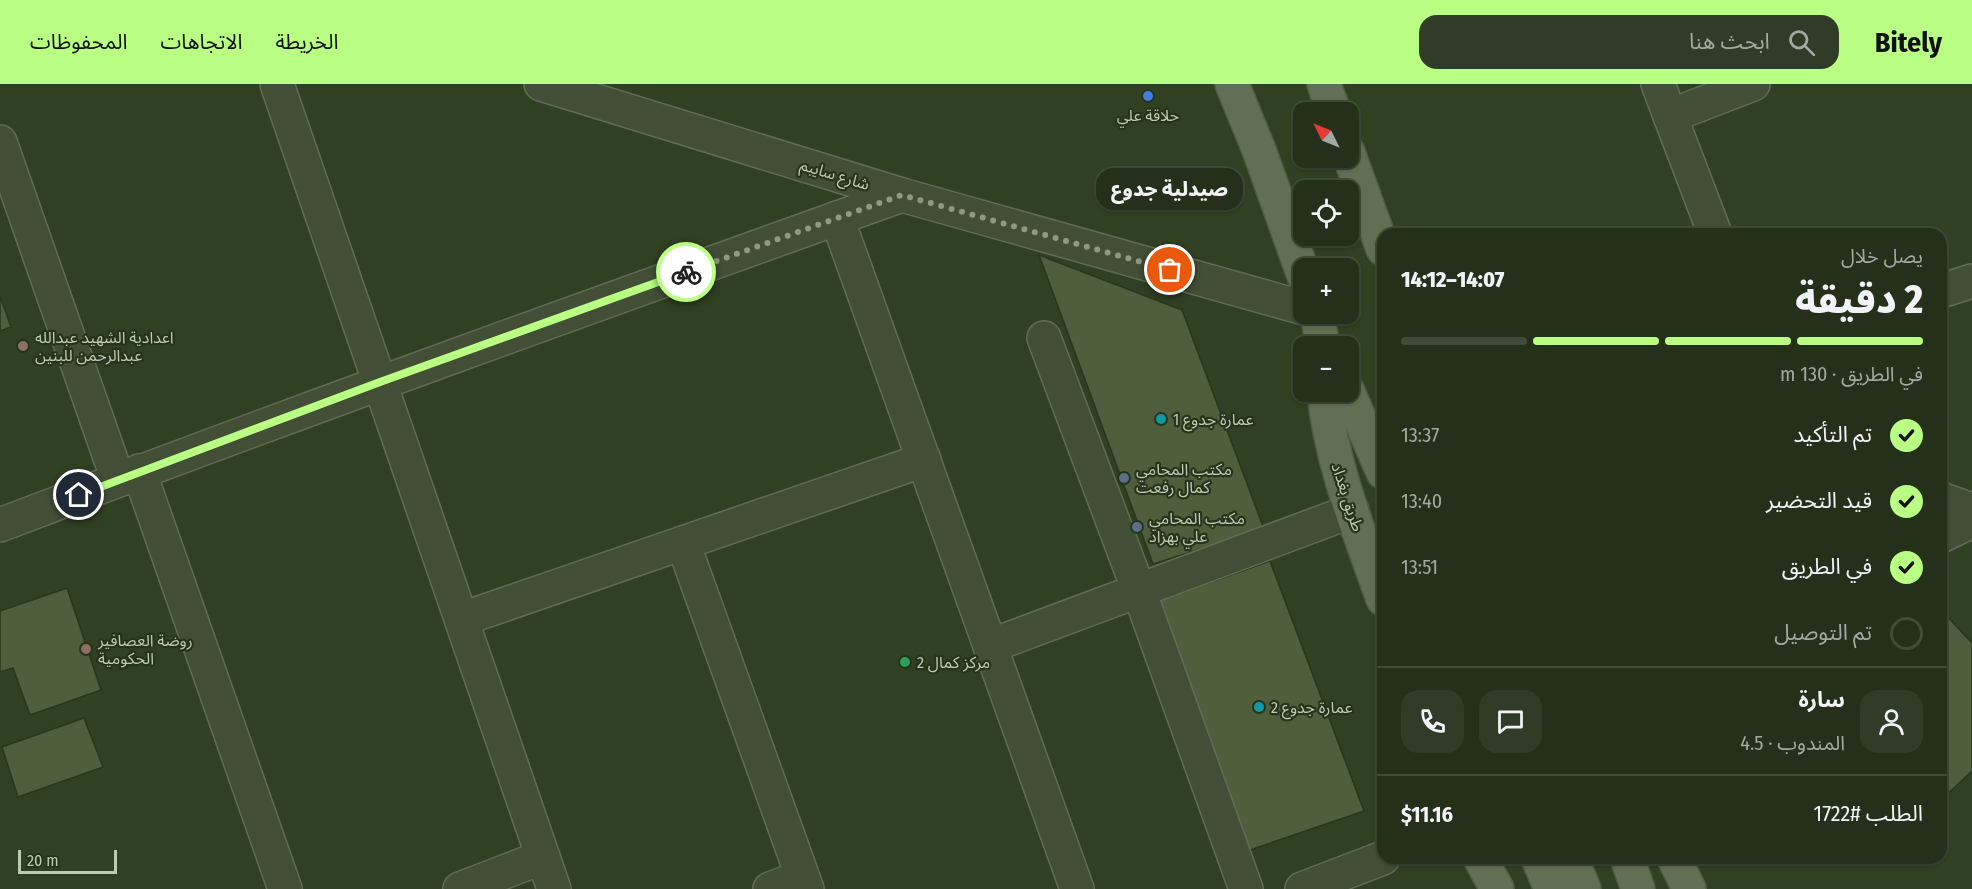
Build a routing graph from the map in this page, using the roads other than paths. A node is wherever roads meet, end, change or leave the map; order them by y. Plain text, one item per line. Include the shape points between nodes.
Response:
1 (278, 84) edge
2 (541, 84) edge
3 (1232, 84) edge
4 (1324, 84) edge
5 (1658, 84) edge
6 (1753, 84) edge
7 (1330, 102) edge
8 (1670, 116) junction
9 (0, 142) edge
10 (1354, 168) edge
11 (902, 195) junction
12 (837, 218) junction
13 (1713, 228) edge
14 (1377, 232) edge
15 (1298, 258) edge
16 (1972, 281) edge
17 (1947, 289) edge
18 (1293, 305) edge
19 (1044, 338) dead end
20 (380, 382) junction
21 (1326, 402) edge
22 (1352, 402) edge
23 (1377, 458) edge
24 (924, 460) junction
25 (129, 475) junction
26 (1947, 502) edge
27 (1972, 510) edge
28 (1352, 511) junction
29 (1972, 521) edge
30 (0, 525) edge
31 (1947, 533) edge
32 (683, 543) junction
33 (1377, 582) edge
34 (1139, 591) junction
35 (462, 619) junction
36 (990, 646) junction
37 (543, 857) junction
38 (1377, 860) edge
39 (1469, 864) edge
40 (1483, 864) edge
41 (1541, 864) edge
42 (1574, 864) edge
43 (1629, 864) edge
44 (1677, 864) edge
45 (804, 883) edge
46 (285, 889) edge
47 (460, 889) edge
48 (555, 889) edge
49 (770, 889) edge
50 (1077, 889) edge
51 (1246, 889) edge
52 (1302, 889) edge
53 (1473, 889) edge
54 (1497, 889) edge
55 (1551, 889) edge
56 (1584, 889) edge
57 (1638, 889) edge
58 (1689, 889) edge

1 - 20 street
2 - 11 street, شارع سايبم
3 - 15 main road
4 - 7 main road
5 - 8 street
6 - 8 street
8 - 13 street
9 - 25 street
10 - 14 main road
11 - 12 street
11 - 18 street, شارع سايبم
12 - 20 street
12 - 24 street
16 - 17 street
19 - 34 street
20 - 25 street
20 - 35 street
21 - 28 main road, طريق بغداد via 1332,443
22 - 23 main road
24 - 32 street
24 - 36 street
25 - 30 street
25 - 46 street
26 - 27 street
28 - 33 main road, طريق بغداد
28 - 34 street
29 - 31 street
32 - 35 street
32 - 45 street
34 - 36 street
34 - 51 street
35 - 37 street
36 - 50 street
37 - 47 street
37 - 48 street
38 - 52 street
39 - 53 main road
40 - 54 main road
41 - 55 main road
42 - 56 main road
43 - 57 main road
44 - 58 main road
45 - 49 street

